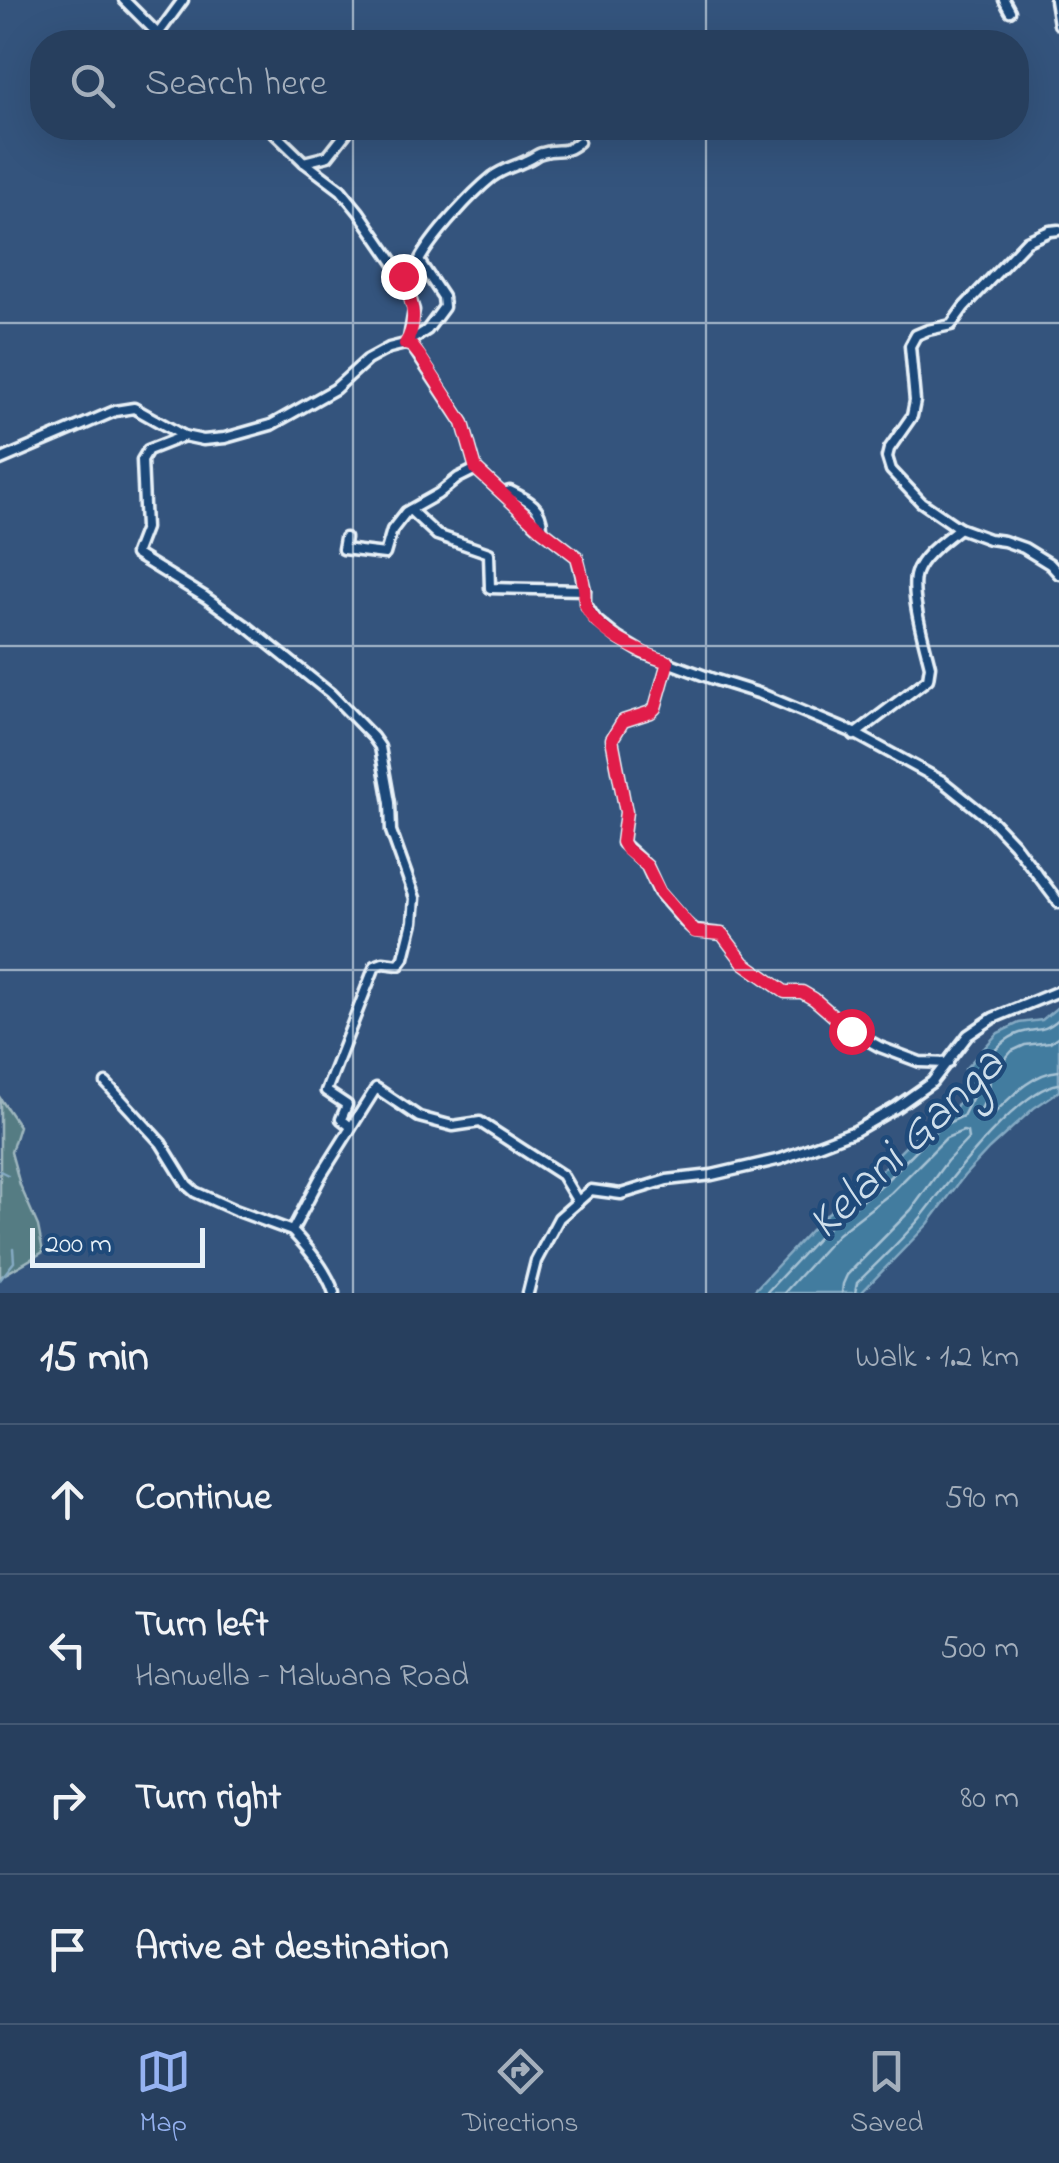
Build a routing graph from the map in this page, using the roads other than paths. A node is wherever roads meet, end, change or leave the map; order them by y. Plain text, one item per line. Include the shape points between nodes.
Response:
1 (124, 0) edge
2 (183, 0) edge
3 (1004, 0) edge
4 (1054, 0) edge
5 (1010, 11) dead end
6 (1059, 24) edge
7 (154, 30) edge
8 (161, 30) edge
9 (281, 140) edge
10 (341, 140) edge
11 (579, 142) dead end
12 (304, 162) junction
13 (1059, 230) edge
14 (405, 344) junction
15 (184, 436) junction
16 (0, 460) edge
17 (476, 469) junction
18 (410, 510) junction
19 (959, 528) junction
20 (345, 538) dead end
21 (1059, 574) edge
22 (585, 590) junction
23 (668, 662) junction
24 (854, 735) junction
25 (1059, 902) edge
26 (1059, 991) edge
27 (948, 1063) junction
28 (106, 1083) dead end
29 (351, 1128) junction
30 (578, 1202) junction
31 (292, 1230) junction
32 (334, 1293) edge
33 (528, 1293) edge

1 - 7 street
2 - 8 street
3 - 5 street
4 - 6 street
9 - 12 street
10 - 12 street via 328,156
11 - 14 street via 507,168 450,220 419,261 444,307
12 - 14 street via 340,190 403,276 414,310
13 - 19 street via 1027,241 952,325 928,330 910,346 912,416 887,458 920,502
14 - 15 street via 367,360 335,389 270,426 225,438
14 - 17 street via 463,423
15 - 16 street via 134,408
15 - 29 street via 148,450 142,460 146,528 135,554 248,628 330,694 380,747 391,831 415,898 404,958 398,965 376,966 326,1091 347,1105 341,1118
17 - 18 street
17 - 22 street via 577,557
18 - 20 street via 392,530 385,554 343,549
18 - 22 street via 437,535 489,553 490,588
19 - 21 street via 1024,548
19 - 24 street via 915,574 928,679
22 - 23 street via 596,620
23 - 24 street
23 - 27 street via 655,708 623,721 612,739 626,849 647,866 695,932 722,934 744,963 785,992 802,992 880,1046 920,1062
24 - 25 street via 942,781 993,822
26 - 27 street via 993,1018
27 - 30 street via 895,1108 781,1159 621,1194 591,1190
28 - 31 street via 162,1142 195,1192
29 - 30 street via 376,1088 419,1117 453,1126 480,1122 562,1175
29 - 31 street
30 - 33 street via 544,1244
31 - 32 street

